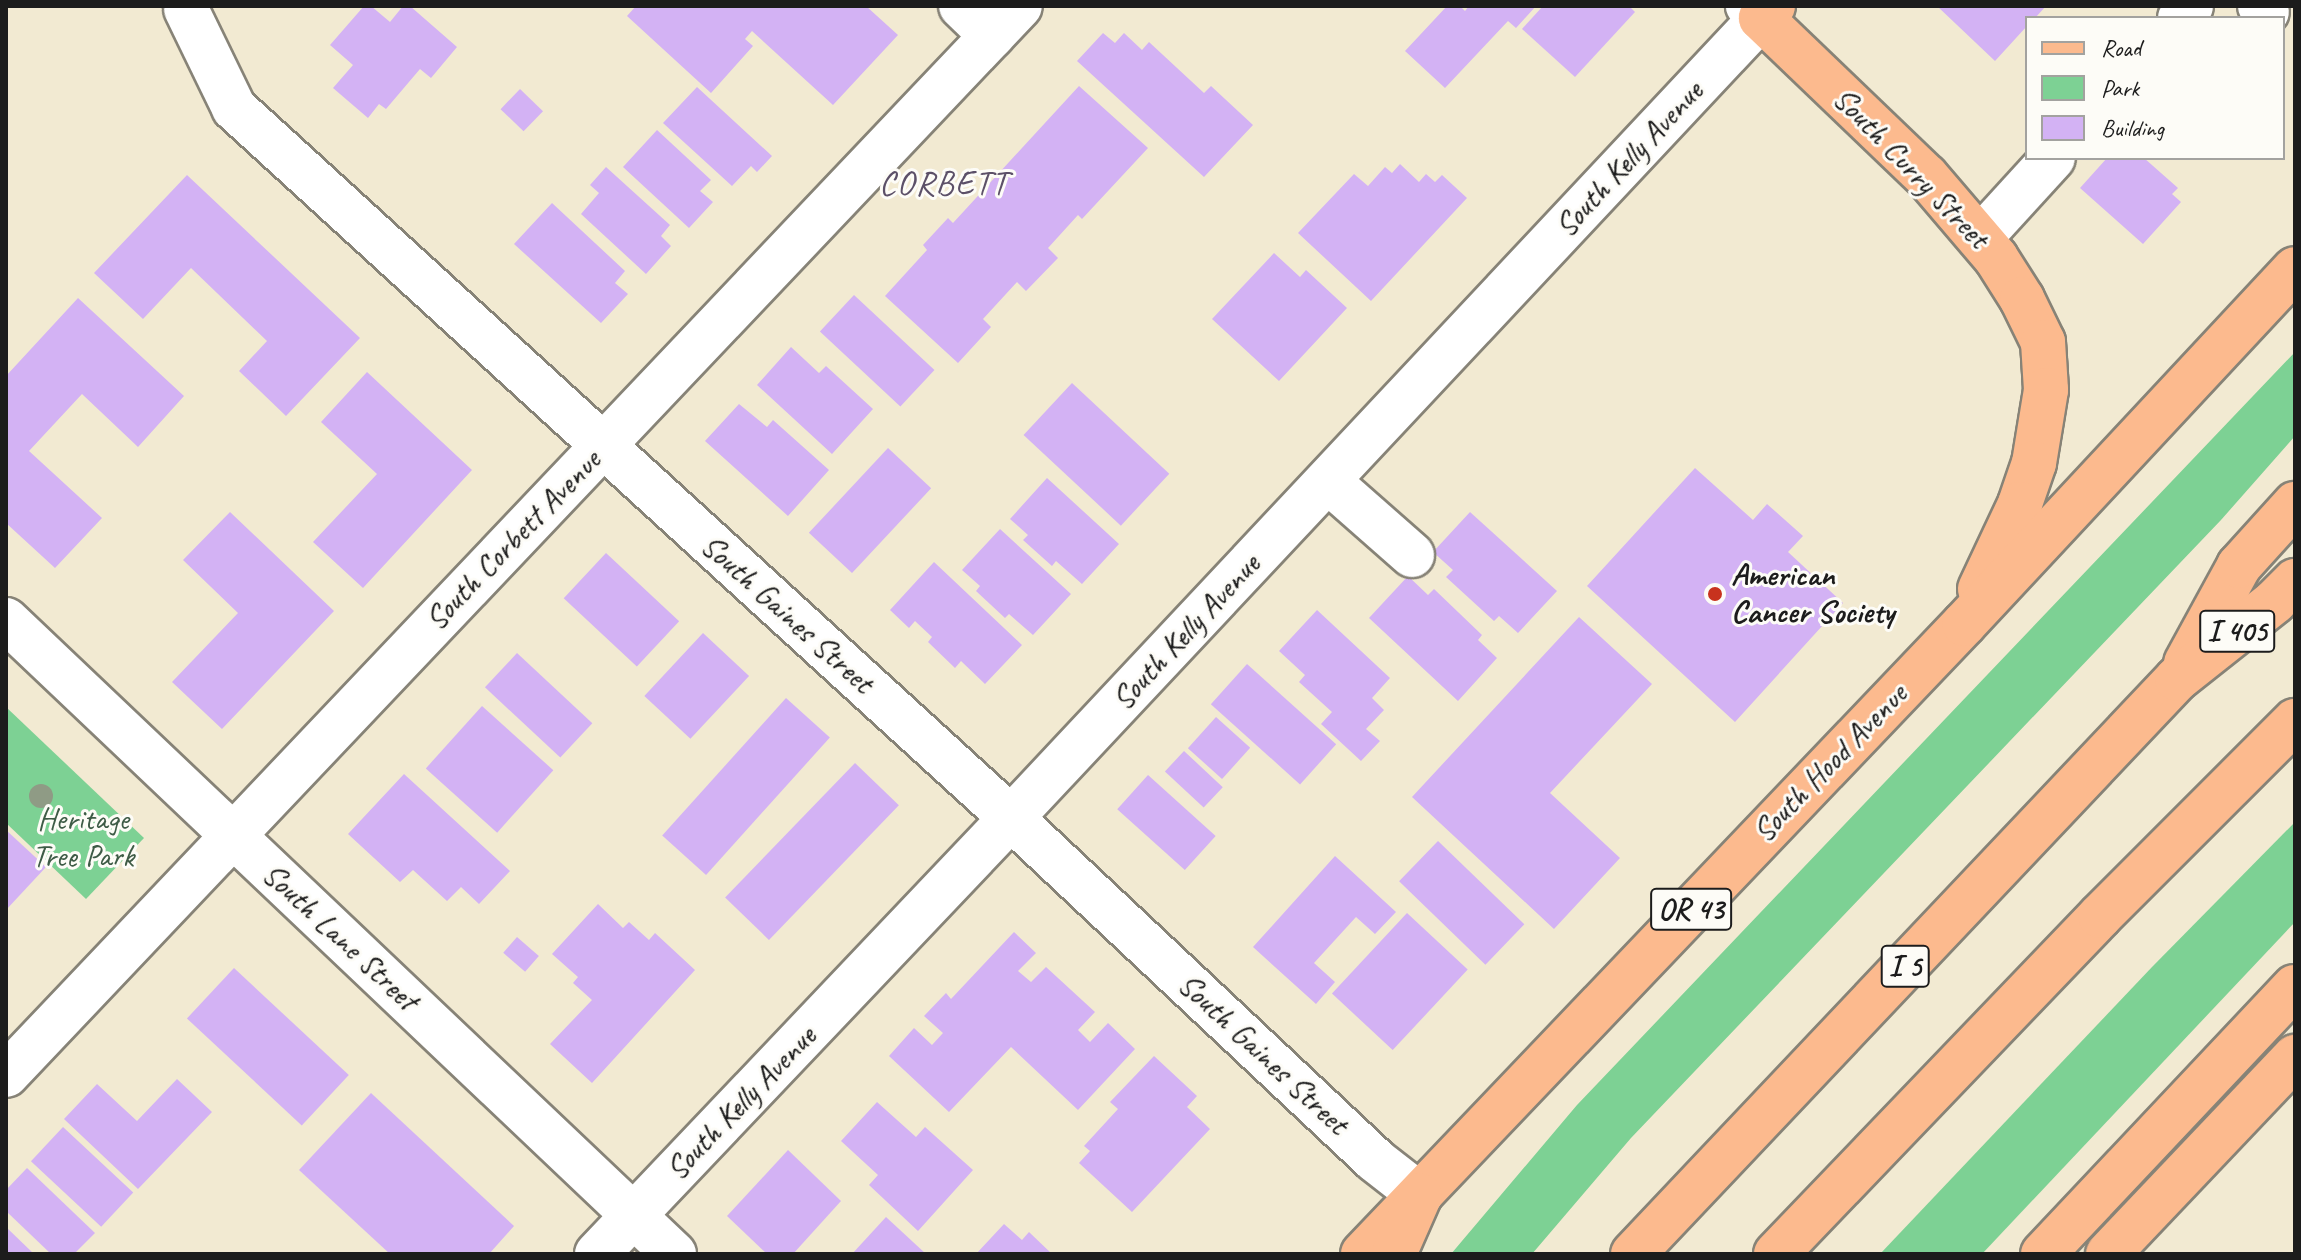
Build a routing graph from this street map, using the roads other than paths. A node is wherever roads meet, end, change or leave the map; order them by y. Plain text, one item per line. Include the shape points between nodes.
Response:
1 (961, 6) edge
2 (186, 9) dead end
3 (1761, 10) edge
4 (1006, 21) edge
5 (2051, 160) edge
6 (1980, 238) junction
7 (2295, 269) edge
8 (604, 445) junction
9 (1328, 481) junction
10 (2295, 504) edge
11 (1412, 555) dead end
12 (2295, 581) edge
13 (6, 620) edge
14 (1964, 624) junction
15 (2177, 679) junction
16 (2295, 721) edge
17 (1011, 818) junction
18 (231, 834) junction
19 (2295, 987) edge
20 (2295, 1057) edge
21 (6, 1075) edge
22 (1420, 1195) junction
23 (634, 1215) junction
24 (597, 1254) edge
25 (674, 1254) edge
26 (1363, 1254) edge
27 (1394, 1254) edge
28 (1633, 1254) edge
29 (1776, 1254) edge
30 (2043, 1254) edge
31 (2108, 1254) edge

1 - 4 street
2 - 8 street, South Gaines Street via 234,108
3 - 6 main road, South Curry Street via 1926,176
3 - 9 street, South Kelly Avenue
4 - 8 street, South Corbett Avenue
5 - 6 street
6 - 14 main road, South Curry Street via 2022,299 2043,342 2046,390 2043,424 2020,504
7 - 14 main road, South Hood Avenue / OR 43
8 - 17 street, South Gaines Street
8 - 18 street, South Corbett Avenue
9 - 11 street
9 - 17 street, South Kelly Avenue
10 - 15 main road, I 5 via 2239,566
12 - 15 main road, I 405
13 - 18 street, South Lane Street
14 - 22 main road, South Hood Avenue / OR 43
15 - 28 main road, I 5
16 - 29 main road
17 - 22 street, South Gaines Street via 1375,1160
17 - 23 street, South Kelly Avenue
18 - 21 street, South Corbett Avenue
18 - 23 street, South Lane Street
19 - 30 main road
20 - 31 main road
22 - 26 main road, South Hood Avenue / OR 43
22 - 27 main road
23 - 24 street, South Kelly Avenue
23 - 25 street, South Lane Street

